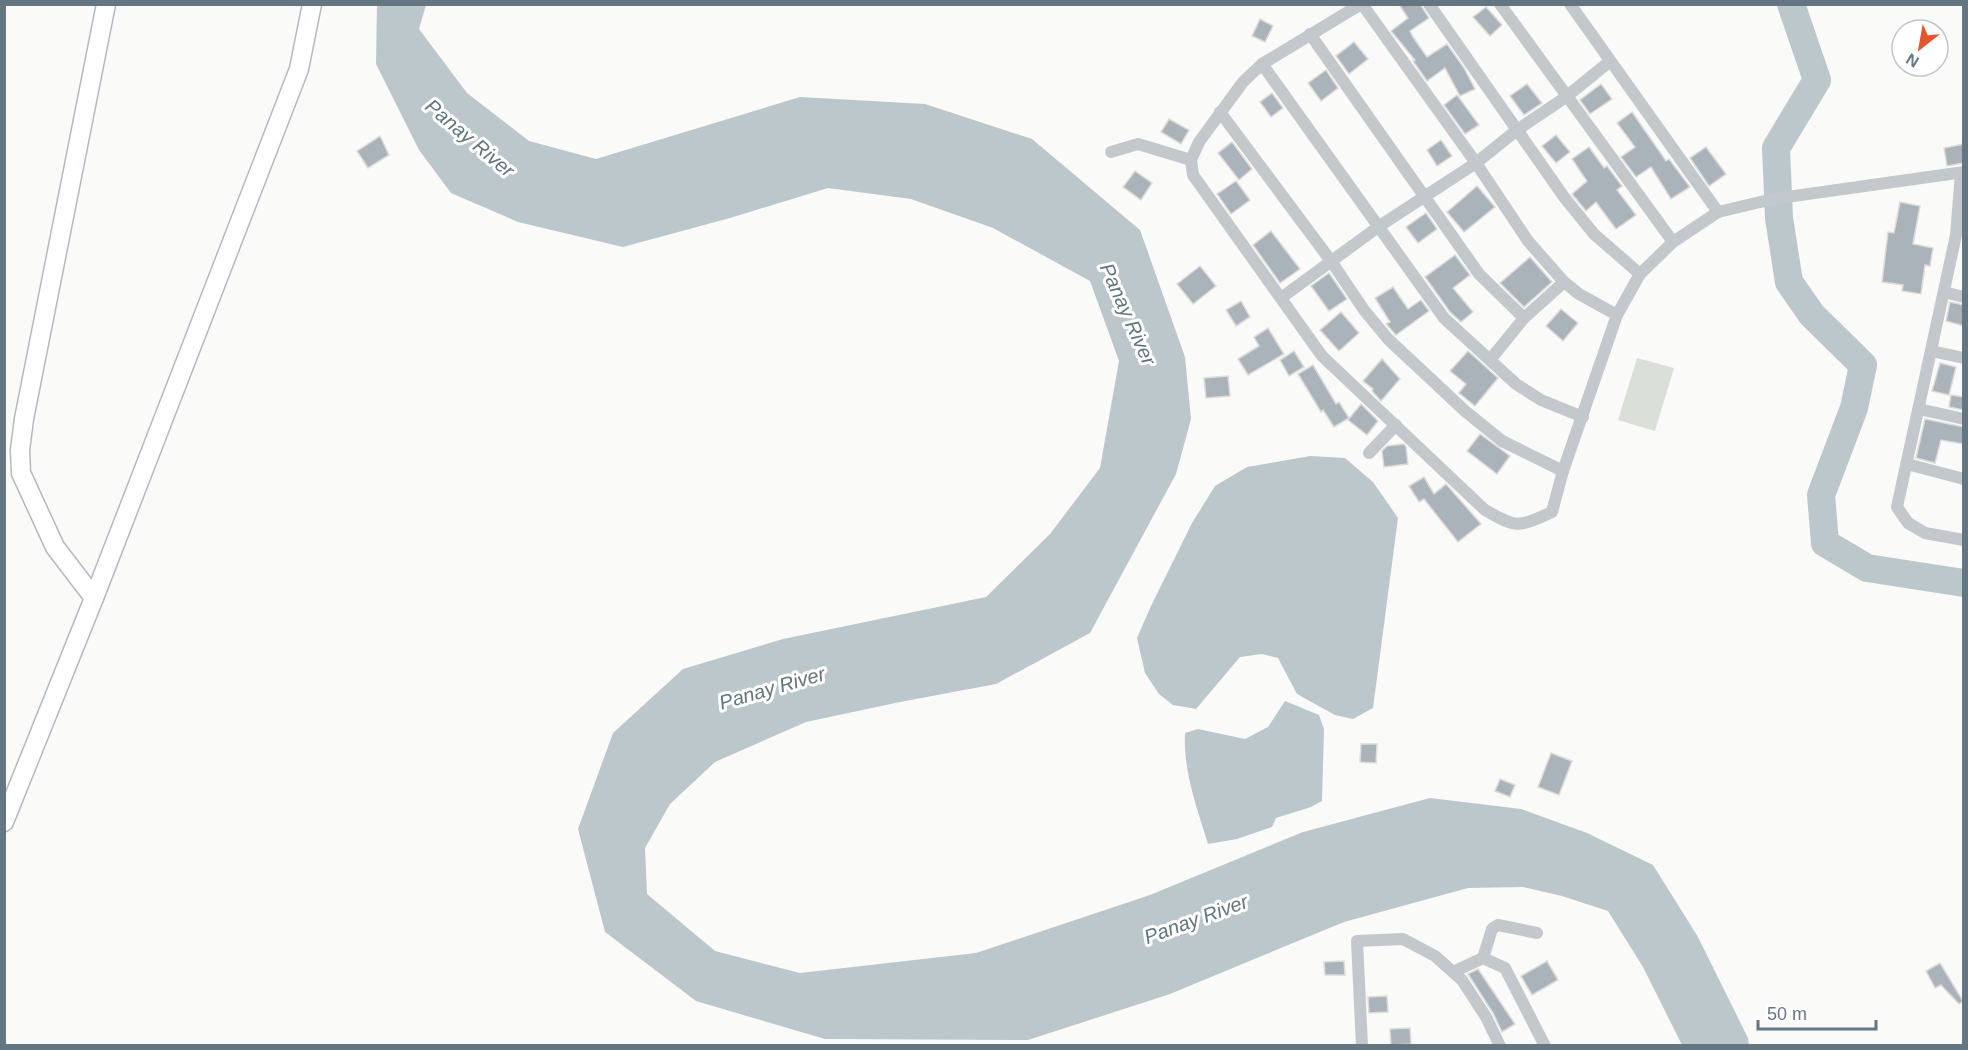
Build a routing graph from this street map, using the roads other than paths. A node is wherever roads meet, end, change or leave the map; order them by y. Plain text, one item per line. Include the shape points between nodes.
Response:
1 (106, 4) edge
2 (312, 4) edge
3 (1362, 4) edge
4 (1429, 4) edge
5 (1500, 4) edge
6 (1570, 4) edge
7 (1310, 34) junction
8 (1609, 62) junction
9 (1262, 64) junction
10 (1566, 97) junction
11 (1220, 112) junction
12 (1516, 130) junction
13 (1111, 152) dead end
14 (1191, 160) junction
15 (1476, 163) junction
16 (1962, 173) edge
17 (1425, 197) junction
18 (1718, 212) junction
19 (1378, 227) junction
20 (1960, 236) edge
21 (1672, 242) junction
22 (1332, 261) junction
23 (1640, 274) junction
24 (1564, 282) junction
25 (1944, 292) junction
26 (1964, 297) edge
27 (1281, 298) junction
28 (1617, 315) junction
29 (1524, 318) junction
30 (1931, 351) junction
31 (1964, 358) edge
32 (1490, 360) junction
33 (1919, 409) junction
34 (1583, 417) junction
35 (1964, 419) edge
36 (1396, 424) junction
37 (1369, 453) dead end
38 (1907, 464) junction
39 (1563, 471) junction
40 (1964, 479) edge
41 (1964, 540) edge
42 (94, 598) junction
43 (4, 822) edge
44 (1537, 933) dead end
45 (1483, 958) junction
46 (1453, 972) junction
47 (1362, 1046) edge
48 (1500, 1046) edge
49 (1545, 1046) edge

1 - 42 main road via 20,450 21,473 55,547
2 - 42 main road via 299,69
3 - 7 street
3 - 15 street
4 - 12 street
5 - 10 street
6 - 8 street
7 - 9 street
7 - 17 street
8 - 10 street
8 - 18 street
9 - 11 street
9 - 19 street
10 - 12 street
10 - 21 street
11 - 14 street
11 - 22 street
12 - 15 street
12 - 23 street via 1594,234
13 - 14 street via 1138,144
14 - 27 street via 1193,175
15 - 17 street
15 - 24 street via 1528,241
16 - 18 street via 1800,194
16 - 20 street
17 - 19 street
17 - 29 street via 1479,274
18 - 21 street
19 - 22 street
19 - 32 street via 1444,318
20 - 25 street
21 - 23 street
22 - 27 street
22 - 39 street via 1388,339 1465,411 1502,441
23 - 28 street
24 - 28 street
24 - 29 street
25 - 26 street
25 - 30 street
27 - 36 street via 1322,356
28 - 34 street
29 - 32 street
30 - 31 street
30 - 33 street
32 - 34 street via 1541,400
33 - 35 street
33 - 38 street
34 - 39 street
36 - 37 street
36 - 39 street via 1485,510 1504,521 1522,525 1552,512
38 - 40 street
38 - 41 street via 1897,507 1908,522 1925,533
42 - 43 main road
44 - 45 street via 1498,925 1492,929
45 - 46 street
45 - 49 street via 1505,968
46 - 47 street via 1435,956 1403,939 1357,941
46 - 48 street via 1486,1017

